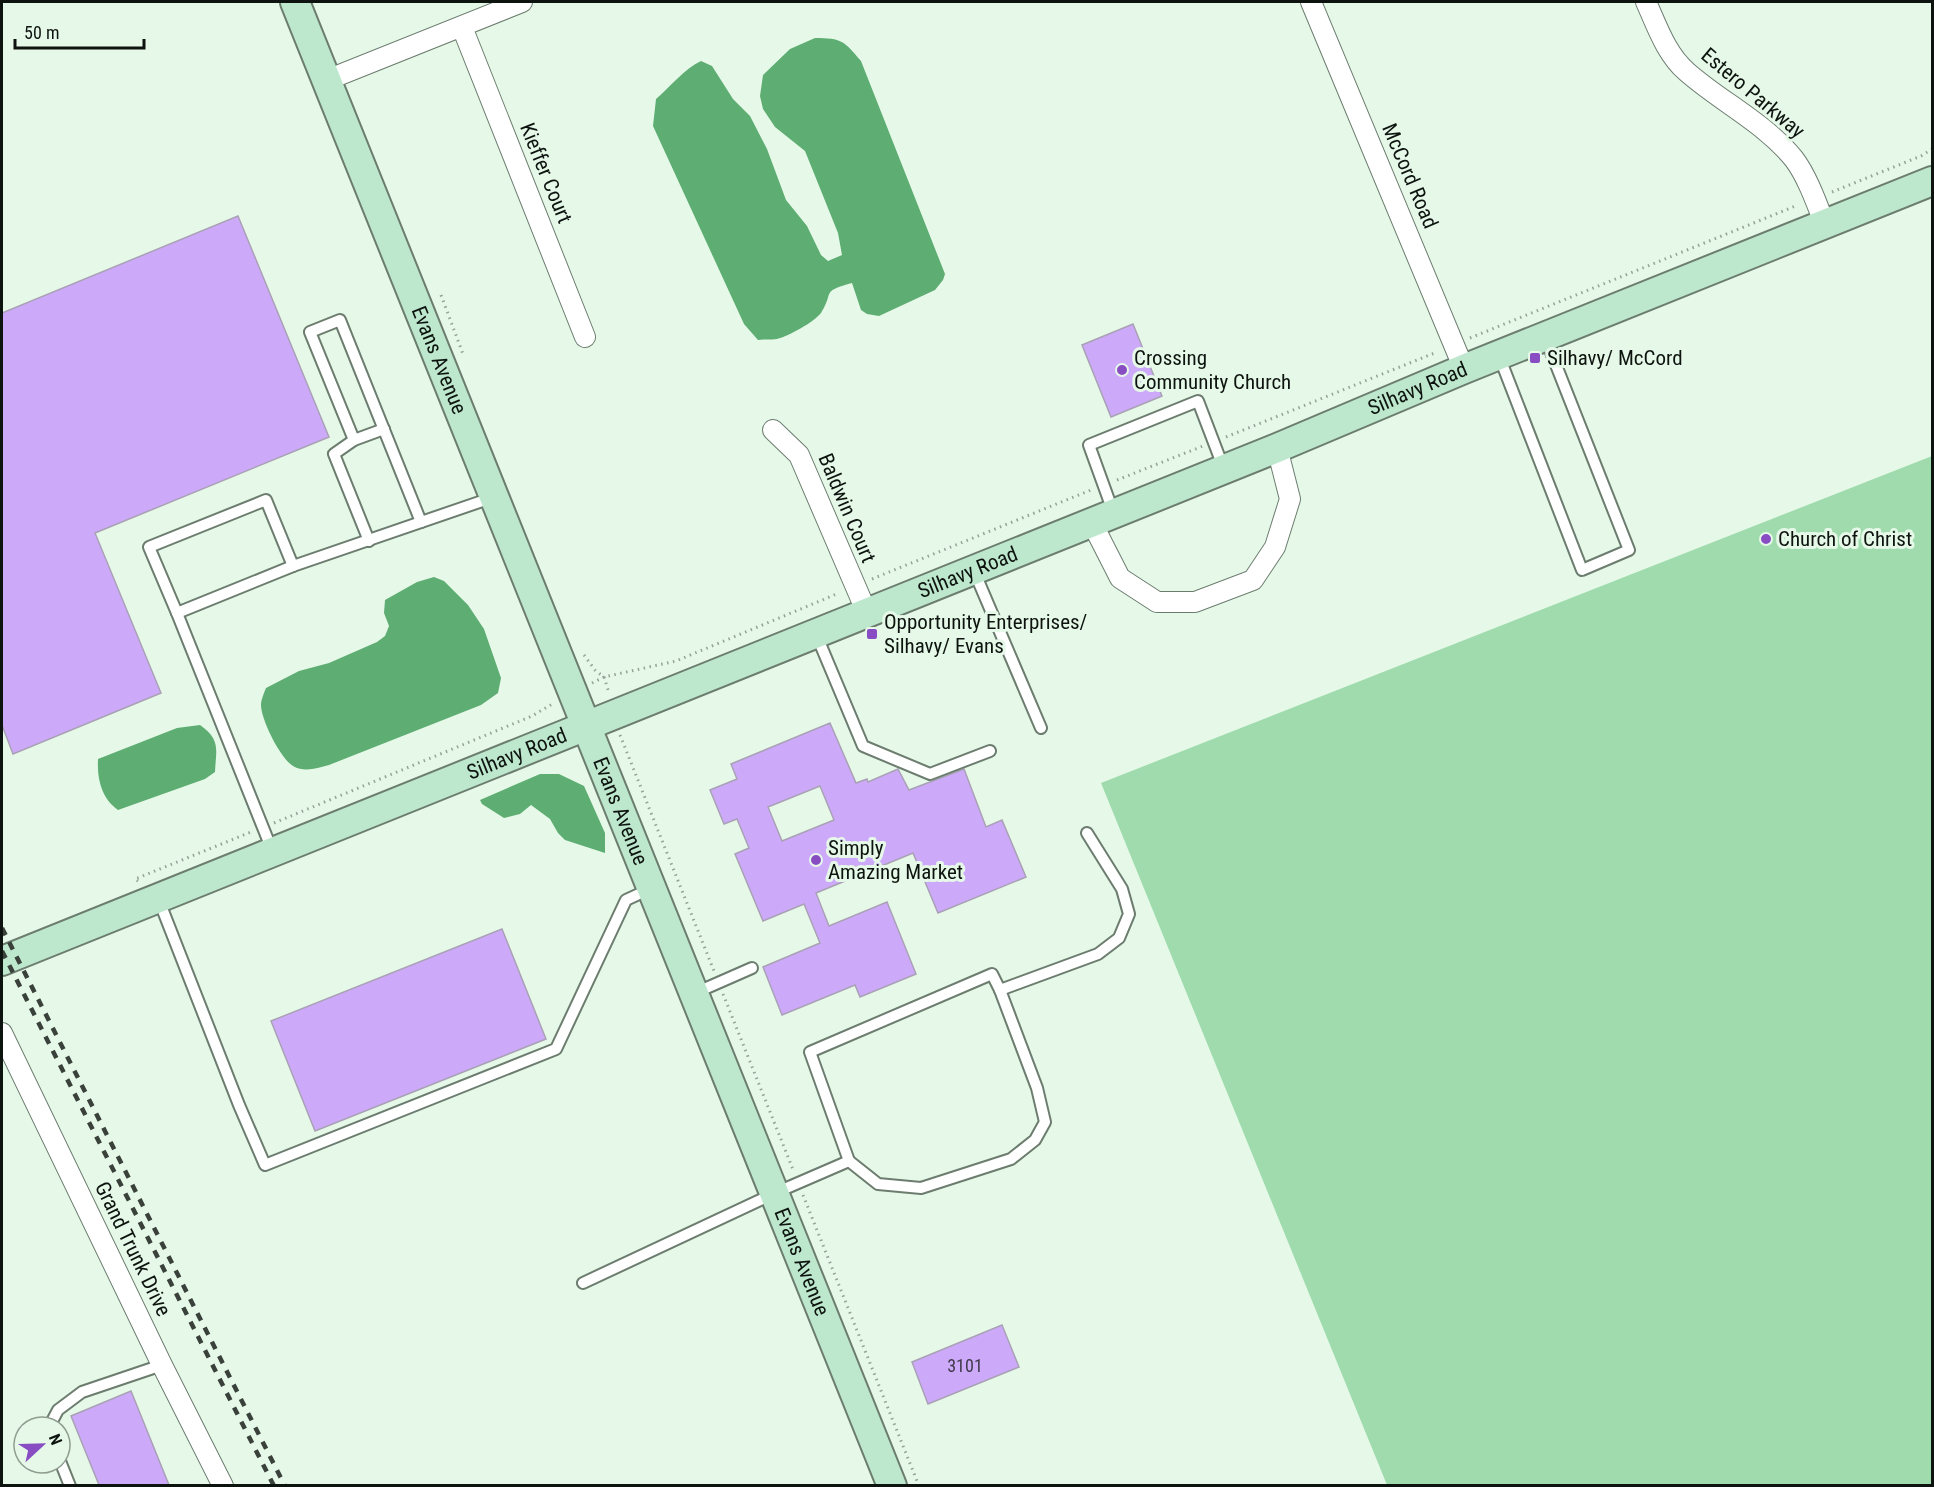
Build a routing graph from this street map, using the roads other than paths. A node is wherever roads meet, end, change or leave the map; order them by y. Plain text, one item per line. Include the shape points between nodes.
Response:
1 (295, 2) edge
2 (522, 2) edge
3 (1311, 2) edge
4 (1646, 2) edge
5 (462, 27) junction
6 (327, 80) junction
7 (1932, 181) edge
8 (1825, 225) junction
9 (1545, 337) junction
10 (585, 338) dead end
11 (1498, 355) junction
12 (1459, 357) junction
13 (384, 429) junction
14 (773, 429) dead end
15 (354, 440) junction
16 (1277, 448) junction
17 (1224, 470) junction
18 (494, 497) junction
19 (1103, 518) junction
20 (421, 522) junction
21 (369, 541) junction
22 (293, 566) junction
23 (974, 570) junction
24 (177, 613) junction
25 (867, 613) junction
26 (816, 634) junction
27 (587, 727) junction
28 (1041, 728) dead end
29 (990, 751) dead end
30 (1087, 833) dead end
31 (268, 839) junction
32 (652, 888) junction
33 (158, 898) junction
34 (2, 961) edge
35 (752, 968) dead end
36 (707, 988) junction
37 (1000, 990) junction
38 (2, 1033) edge
39 (849, 1161) junction
40 (787, 1188) junction
41 (583, 1283) dead end
42 (162, 1365) junction
43 (55, 1415) edge
44 (223, 1485) edge
45 (892, 1485) edge

1 - 6 street, Evans Avenue
2 - 5 street
3 - 12 street, McCord Road
4 - 8 street, Estero Parkway via 1667,48 1686,71 1794,159
5 - 6 street
5 - 10 street, Kieffer Court
6 - 18 street, Evans Avenue
7 - 8 street, Silhavy Road
8 - 9 street, Silhavy Road
9 - 11 street, Silhavy Road
9 - 11 lane via 1629,550 1582,570
11 - 12 street, Silhavy Road
12 - 16 street, Silhavy Road
13 - 15 lane
13 - 15 lane via 340,320 310,332
13 - 20 lane
14 - 25 street, Baldwin Court via 799,455
15 - 21 lane via 334,454
16 - 17 street, Silhavy Road
16 - 19 street via 1290,499 1275,547 1253,580 1195,602 1157,602 1120,578
17 - 19 street, Silhavy Road
17 - 19 lane via 1198,401 1089,445 1103,486
18 - 20 lane
18 - 27 street, Evans Avenue
19 - 23 street, Silhavy Road
20 - 21 lane
21 - 22 lane
22 - 24 lane
22 - 24 lane via 266,500 149,547
23 - 25 street, Silhavy Road
23 - 28 lane
24 - 31 lane
25 - 26 street, Silhavy Road
26 - 27 street, Silhavy Road
26 - 29 lane via 863,746 930,774
27 - 31 street, Silhavy Road
27 - 32 street, Evans Avenue
30 - 37 lane via 1122,889 1129,914 1119,938 1098,954
31 - 33 street, Silhavy Road
32 - 33 lane via 626,900 556,1049 265,1165
32 - 36 street, Evans Avenue
33 - 34 street, Silhavy Road
35 - 36 lane
36 - 40 street, Evans Avenue
37 - 39 lane via 992,974 810,1052
37 - 39 lane via 1037,1088 1045,1122 1035,1140 1011,1159 921,1188 878,1184
38 - 42 street, Grand Trunk Drive
39 - 40 lane
40 - 41 lane
40 - 45 street, Evans Avenue
42 - 43 lane via 82,1392
42 - 44 street, Grand Trunk Drive

